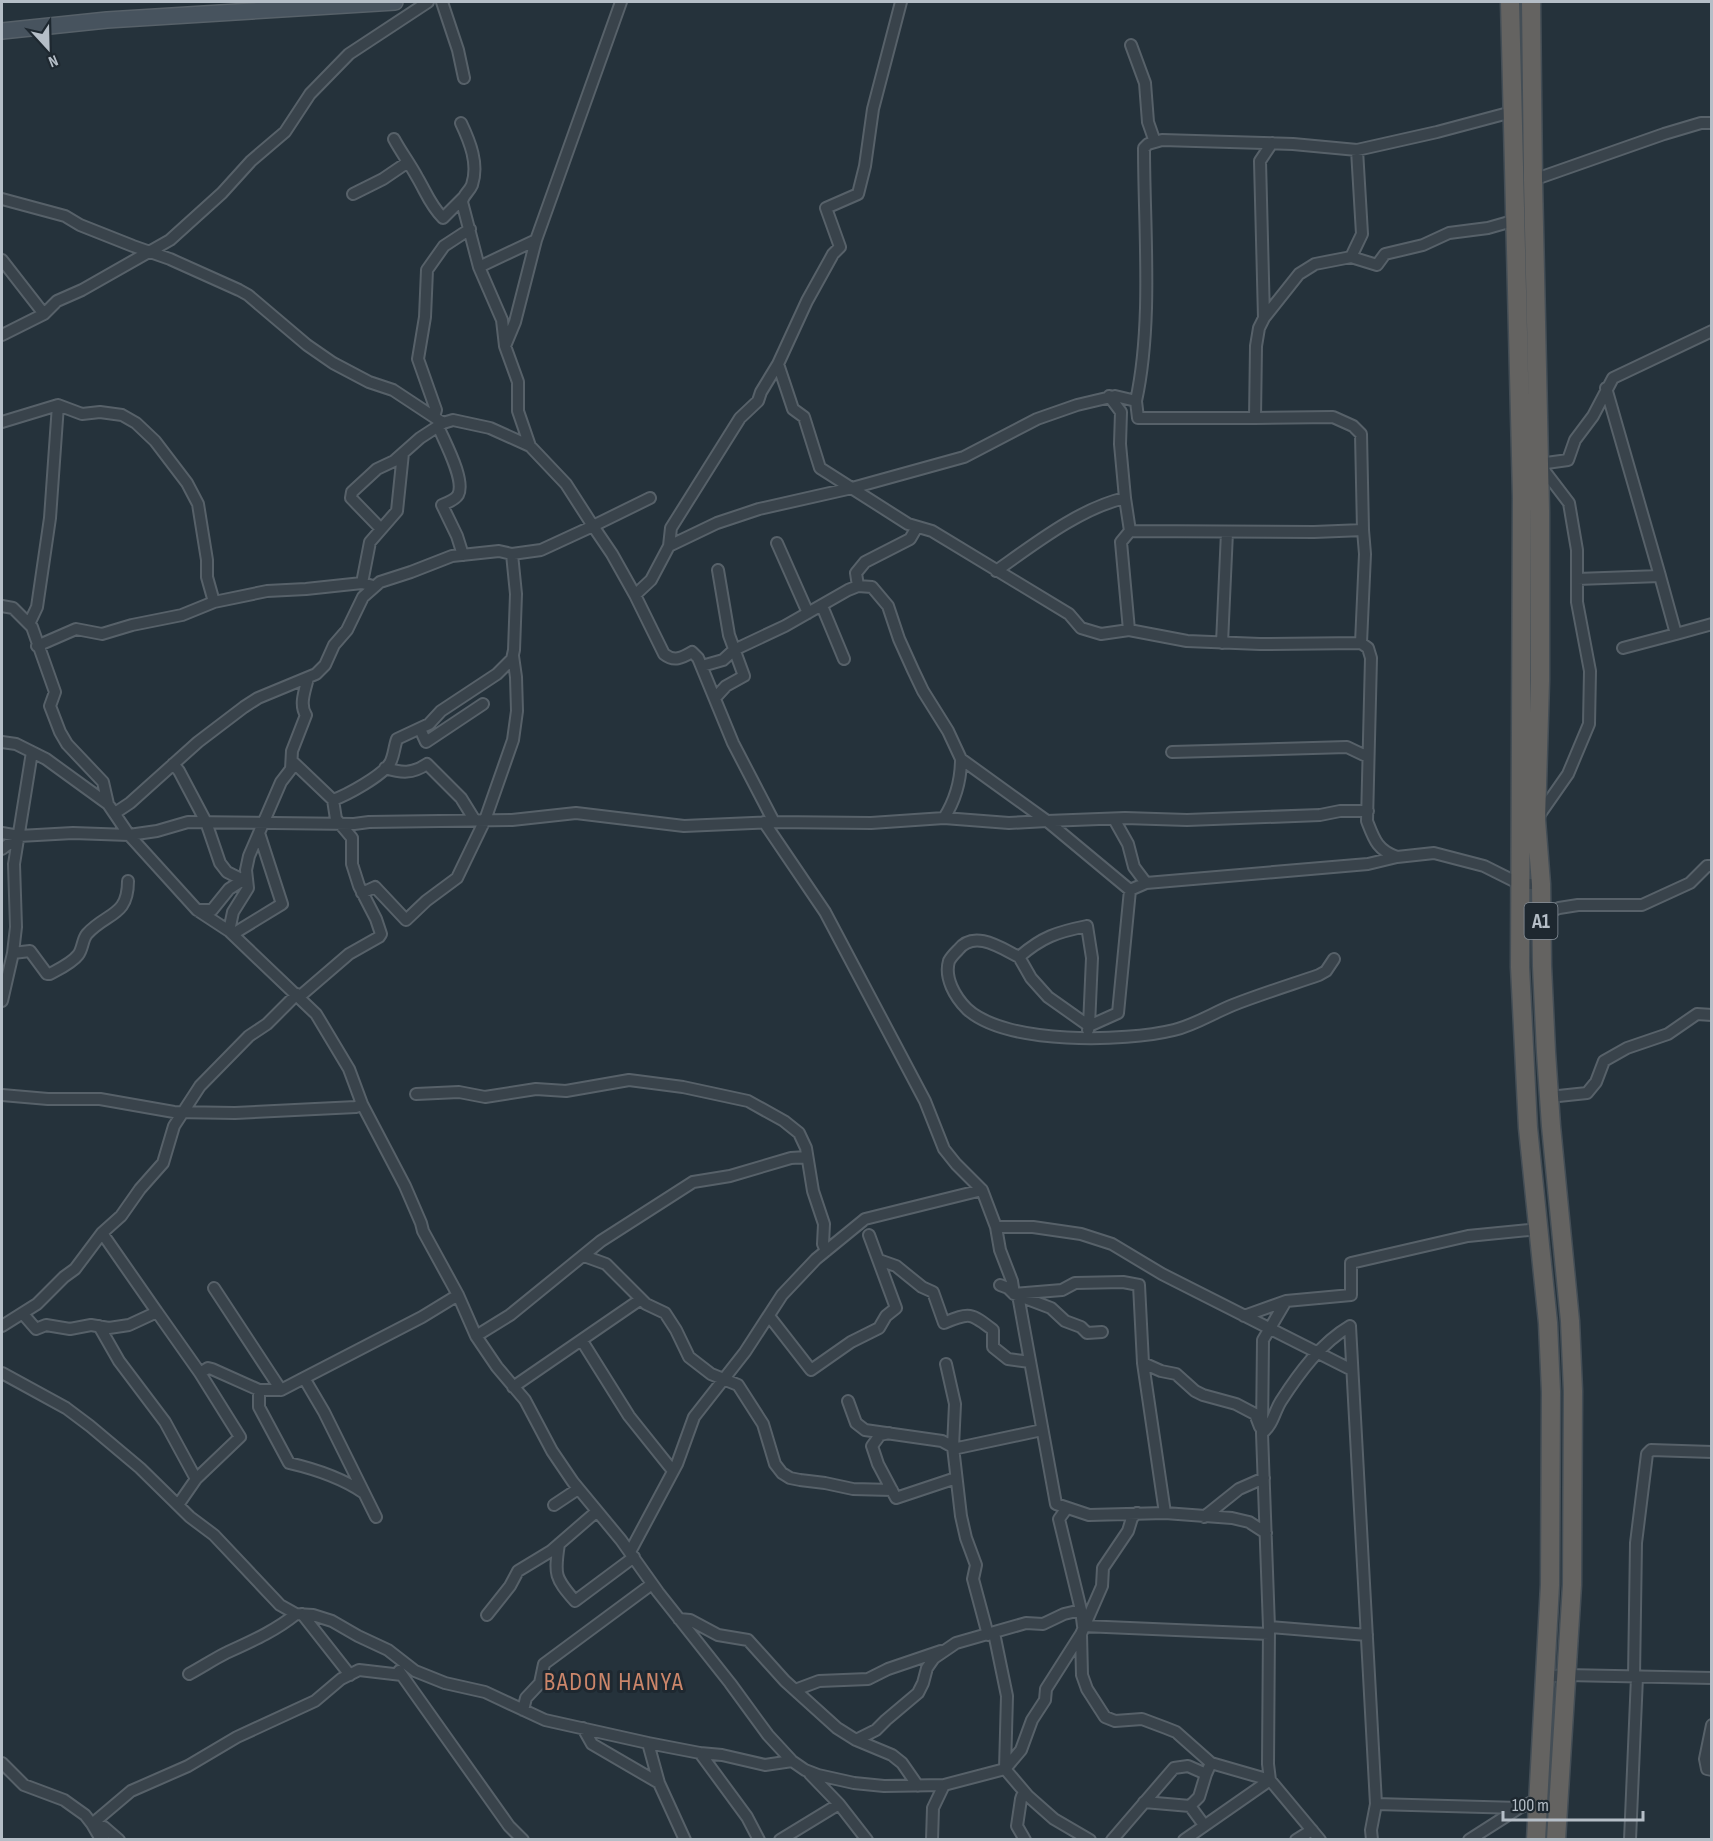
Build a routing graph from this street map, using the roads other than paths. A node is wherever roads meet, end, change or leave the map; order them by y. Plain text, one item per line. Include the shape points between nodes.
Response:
1 (395, 2) edge
2 (428, 2) edge
3 (442, 2) edge
4 (621, 2) edge
5 (901, 2) edge
6 (1510, 2) edge
7 (1531, 2) edge
8 (2, 31) edge
9 (1131, 45) dead end
10 (465, 78) dead end
11 (1512, 112) junction
12 (461, 123) dead end
13 (1712, 123) edge
14 (394, 139) dead end
15 (1155, 142) junction
16 (1272, 143) junction
17 (1357, 150) junction
18 (408, 162) junction
19 (1533, 180) junction
20 (353, 194) dead end
21 (463, 198) junction
22 (2, 199) edge
23 (1516, 220) junction
24 (470, 229) junction
25 (536, 240) junction
26 (149, 251) junction
27 (1351, 257) junction
28 (2, 260) edge
29 (479, 267) junction
30 (44, 314) junction
31 (1264, 318) junction
32 (1712, 331) edge
33 (2, 335) edge
34 (506, 346) junction
35 (778, 364) junction
36 (1606, 388) junction
37 (1108, 396) junction
38 (1136, 401) junction
39 (58, 405) junction
40 (1255, 418) junction
41 (2, 422) edge
42 (438, 422) junction
43 (530, 446) junction
44 (403, 453) junction
45 (1539, 464) junction
46 (852, 488) junction
47 (650, 498) dead end
48 (1125, 498) junction
49 (593, 526) junction
50 (917, 527) junction
51 (381, 529) junction
52 (1363, 530) junction
53 (1130, 531) junction
54 (1227, 532) junction
55 (777, 543) dead end
56 (669, 546) junction
57 (512, 554) junction
58 (463, 555) junction
59 (718, 570) dead end
60 (996, 571) junction
61 (1660, 576) junction
62 (1577, 579) junction
63 (367, 585) junction
64 (858, 586) junction
65 (635, 595) junction
66 (214, 602) junction
67 (2, 606) edge
68 (822, 606) junction
69 (808, 613) junction
70 (29, 624) junction
71 (1712, 624) edge
72 (1129, 630) junction
73 (1676, 634) junction
74 (1222, 643) junction
75 (1361, 643) junction
76 (37, 646) junction
77 (1623, 648) dead end
78 (734, 650) junction
79 (513, 656) junction
80 (844, 659) dead end
81 (702, 666) junction
82 (308, 678) junction
83 (715, 698) junction
84 (483, 704) dead end
85 (420, 729) junction
86 (2, 742) edge
87 (32, 752) junction
88 (1172, 752) dead end
89 (1368, 758) junction
90 (961, 759) junction
91 (292, 761) junction
92 (174, 764) junction
93 (385, 768) junction
94 (333, 800) junction
95 (108, 804) junction
96 (1368, 811) junction
97 (116, 813) junction
98 (944, 818) junction
99 (474, 819) junction
100 (485, 819) junction
101 (1114, 819) junction
102 (1536, 820) junction
103 (1047, 821) junction
104 (206, 822) junction
105 (769, 822) junction
106 (339, 824) junction
107 (261, 828) junction
108 (2, 833) edge
109 (129, 835) junction
110 (19, 836) junction
111 (2, 849) edge
112 (1397, 857) junction
113 (1712, 866) edge
114 (245, 879) junction
115 (128, 881) dead end
116 (1146, 883) junction
117 (1520, 884) junction
118 (1541, 884) junction
119 (1130, 890) junction
120 (362, 893) junction
121 (197, 910) junction
122 (1541, 915) junction
123 (231, 933) junction
124 (13, 953) junction
125 (1019, 957) junction
126 (1335, 959) dead end
127 (298, 996) junction
128 (2, 1001) edge
129 (1712, 1014) edge
130 (1088, 1032) junction
131 (1546, 1052) junction
132 (1524, 1053) junction
133 (416, 1094) dead end
134 (2, 1095) edge
135 (1549, 1097) junction
136 (362, 1104) junction
137 (184, 1111) junction
138 (807, 1157) junction
139 (982, 1190) junction
140 (996, 1227) junction
141 (1539, 1229) junction
142 (102, 1233) junction
143 (869, 1235) dead end
144 (826, 1251) junction
145 (584, 1256) junction
146 (879, 1260) junction
147 (1000, 1285) dead end
148 (214, 1288) dead end
149 (1016, 1294) junction
150 (458, 1295) junction
151 (640, 1299) junction
152 (1286, 1301) junction
153 (158, 1312) junction
154 (23, 1314) junction
155 (769, 1316) junction
156 (1244, 1316) junction
157 (2, 1326) edge
158 (99, 1326) junction
159 (1269, 1329) junction
160 (1102, 1332) dead end
161 (476, 1336) junction
162 (582, 1341) junction
163 (1317, 1353) junction
164 (1030, 1362) junction
165 (1143, 1363) junction
166 (946, 1364) dead end
167 (1352, 1370) junction
168 (2, 1373) edge
169 (200, 1373) junction
170 (304, 1378) junction
171 (724, 1379) junction
172 (513, 1387) junction
173 (258, 1390) junction
174 (280, 1390) junction
175 (848, 1401) dead end
176 (856, 1423) junction
177 (1042, 1430) junction
178 (889, 1433) junction
179 (1262, 1433) junction
180 (872, 1446) junction
181 (953, 1448) junction
182 (1712, 1452) edge
183 (673, 1471) junction
184 (956, 1478) junction
185 (1264, 1478) junction
186 (196, 1479) junction
187 (578, 1489) junction
188 (892, 1490) junction
189 (364, 1494) junction
190 (178, 1505) junction
191 (554, 1505) dead end
192 (1067, 1508) junction
193 (596, 1512) junction
194 (1137, 1513) junction
195 (1165, 1513) junction
196 (376, 1517) dead end
197 (1204, 1517) junction
198 (1266, 1533) junction
199 (559, 1545) junction
200 (632, 1555) junction
201 (652, 1584) junction
202 (1081, 1610) junction
203 (299, 1614) junction
204 (488, 1615) dead end
205 (679, 1619) junction
206 (1082, 1630) junction
207 (1269, 1630) junction
208 (991, 1634) junction
209 (1367, 1635) junction
210 (383, 1648) junction
211 (944, 1650) junction
212 (189, 1674) dead end
213 (350, 1675) junction
214 (402, 1675) junction
215 (1566, 1675) junction
216 (1544, 1677) junction
217 (1635, 1677) junction
218 (1712, 1678) edge
219 (795, 1690) junction
220 (523, 1710) junction
221 (1712, 1725) edge
222 (583, 1728) junction
223 (856, 1740) junction
224 (648, 1743) junction
225 (700, 1753) junction
226 (792, 1761) junction
227 (2, 1762) edge
228 (1211, 1763) junction
229 (1005, 1769) junction
230 (804, 1770) junction
231 (1712, 1770) edge
232 (1206, 1774) junction
233 (1270, 1780) junction
234 (659, 1783) junction
235 (944, 1785) junction
236 (918, 1786) junction
237 (1028, 1796) junction
238 (1538, 1799) junction
239 (1144, 1802) junction
240 (839, 1804) junction
241 (1376, 1804) junction
242 (1190, 1806) junction
243 (1519, 1808) junction
244 (92, 1824) junction
245 (1204, 1826) junction
246 (1312, 1830) junction
247 (104, 1839) edge
248 (119, 1839) edge
249 (523, 1839) edge
250 (686, 1839) edge
251 (759, 1839) edge
252 (780, 1839) edge
253 (867, 1839) edge
254 (932, 1839) edge
255 (1025, 1839) edge
256 (1090, 1839) edge
257 (1112, 1839) edge
258 (1184, 1839) edge
259 (1296, 1839) edge
260 (1320, 1839) edge
261 (1372, 1839) edge
262 (1469, 1839) edge
263 (1536, 1839) edge
264 (1556, 1839) edge
265 (1630, 1839) edge

1 - 8 main road via 107,20
2 - 26 street via 349,54 310,94 285,132 193,221
3 - 10 street
4 - 25 street
5 - 35 street via 873,109 858,194 826,208 840,247 807,301
6 - 11 highway, A1
7 - 19 highway, A1
9 - 15 street via 1145,83 1148,122
11 - 17 street
11 - 23 highway, A1
12 - 21 street via 470,143 474,169 471,188
13 - 19 street via 1664,134
14 - 18 street
15 - 16 street
15 - 38 street via 1144,148 1145,301 1142,373
16 - 17 street
16 - 31 street via 1260,161
17 - 27 street via 1362,234
18 - 20 street
18 - 21 street via 443,218
19 - 45 highway, A1
21 - 24 street
22 - 26 street via 65,216
23 - 27 street via 1449,233 1385,254 1377,265
23 - 117 highway, A1 via 1522,625
24 - 29 street
24 - 42 street via 444,246 427,270 418,359
25 - 29 street
25 - 34 street
26 - 30 street via 57,301
26 - 42 street via 248,295 333,363 393,390
27 - 31 street via 1315,264 1299,274
28 - 30 street
29 - 34 street via 502,320
30 - 33 street
31 - 40 street via 1256,346
32 - 36 street via 1613,378
34 - 43 street via 518,382 518,411
35 - 46 street via 792,409 804,417 820,468
35 - 56 street via 758,401 740,418 671,528
36 - 45 street via 1593,416 1575,440 1568,460
36 - 61 street
37 - 38 street
37 - 46 street via 1037,419 963,457
37 - 48 street via 1121,412
38 - 40 street via 1138,418
39 - 41 street
39 - 66 street via 82,414 122,415 155,441 198,504
39 - 70 street via 50,518 37,607
40 - 52 street via 1333,417 1361,434
42 - 43 street via 453,420 479,425
42 - 44 street
42 - 58 street via 459,476 459,493 442,506
43 - 49 street via 566,484
44 - 51 street via 397,511
44 - 51 street via 377,469 352,492 351,498
45 - 62 street via 1569,503 1577,550
45 - 102 highway, A1
46 - 50 street
46 - 56 street via 759,509
47 - 49 street
48 - 53 street
48 - 60 street via 1109,501 1046,536
49 - 57 street via 541,550
49 - 65 street
50 - 60 street via 932,531
50 - 64 street via 910,539 865,562 856,573
51 - 63 street via 370,542
52 - 54 street
52 - 75 street
53 - 54 street
53 - 72 street via 1121,542
54 - 74 street
55 - 69 street
56 - 65 street via 651,580
57 - 58 street via 499,551
57 - 79 street via 516,594
58 - 63 street
59 - 78 street
60 - 72 street via 1068,614 1081,628 1101,634
61 - 62 street
61 - 73 street
62 - 102 street via 1577,602 1590,671 1589,723 1568,774
63 - 66 street via 272,590
63 - 82 street via 325,665
64 - 68 street
64 - 90 street via 872,587 888,606 918,681
65 - 81 street via 664,654 682,658 692,652
66 - 76 street via 182,615 102,634 76,629
67 - 70 street via 14,608
68 - 69 street
68 - 80 street
69 - 78 street
70 - 76 street
71 - 73 street
72 - 74 street
73 - 77 street
74 - 75 street
75 - 89 street via 1368,648 1371,658
76 - 95 street via 55,692 50,706 53,716 67,744 103,782
78 - 81 street via 723,660
78 - 83 street via 744,676
79 - 85 street via 497,674
79 - 100 street via 517,711 513,740
81 - 83 street
82 - 91 street via 303,706 306,715
82 - 92 street via 258,698
83 - 105 street
84 - 85 street via 426,742
85 - 93 street via 397,739
86 - 87 street
87 - 95 street
87 - 110 street
88 - 89 street via 1347,747
89 - 96 street
90 - 98 street via 961,780
90 - 103 street
91 - 94 street
91 - 107 street
92 - 97 street
92 - 104 street
93 - 94 street via 347,796
93 - 99 street via 416,772 427,764 461,798
94 - 106 street
95 - 97 street
96 - 101 street via 1187,820
96 - 112 street via 1367,821 1376,844
97 - 109 street
98 - 103 street via 1009,823
98 - 105 street via 871,823
99 - 100 street
99 - 106 street
100 - 105 street via 576,813 684,826
100 - 120 street via 457,878 406,920 375,886
101 - 103 street
101 - 116 street via 1128,844 1134,867
102 - 118 highway, A1
103 - 119 street
104 - 107 street
104 - 109 street
104 - 114 street via 225,871
105 - 139 street via 825,912 925,1101 944,1149
106 - 107 street
106 - 120 street via 352,838 351,858
107 - 114 street via 249,856
107 - 123 street via 282,904
108 - 110 street
109 - 110 street
109 - 121 street
110 - 111 street
110 - 124 street via 14,864
112 - 116 street via 1368,864
112 - 117 street via 1434,853 1484,866
113 - 122 street via 1707,866 1690,884 1642,905 1578,905
114 - 121 street via 229,889 212,910
114 - 123 street via 246,892 233,912
115 - 124 street via 128,895 122,907 88,934 79,954 59,969 47,974 30,951
116 - 119 street
117 - 118 street
117 - 132 highway, A1
118 - 122 highway, A1
119 - 130 street via 1118,1013
120 - 127 street via 380,936 349,954
121 - 123 street
122 - 131 highway, A1
123 - 127 street
124 - 128 street
125 - 130 street via 1048,997
125 - 130 street via 1037,941 1087,926 1092,958
125 - 130 street via 989,942 969,942 961,945 950,960 948,981 976,1018 1037,1036
126 - 130 street via 1319,975 1177,1029 1150,1035
127 - 136 street via 323,1024 349,1069
127 - 137 street via 223,1060
129 - 135 street via 1696,1014 1668,1034 1627,1048 1604,1061 1596,1082 1587,1092
131 - 132 highway
131 - 135 highway, A1
132 - 141 highway, A1
133 - 138 street via 459,1092 485,1097 536,1089 566,1091 628,1080 683,1087 748,1101 774,1115 799,1133
134 - 137 street via 100,1100
135 - 215 highway, A1 via 1573,1379 1572,1586
136 - 137 street via 235,1113
136 - 150 street
137 - 142 street via 171,1134 163,1163 121,1216
138 - 144 street via 824,1224
138 - 145 street via 693,1182
139 - 140 street
139 - 144 street via 865,1219
140 - 149 street
140 - 156 street via 1081,1233 1112,1244
141 - 152 street via 1468,1236 1350,1263 1351,1295
141 - 216 highway, A1 via 1551,1392 1550,1563
142 - 153 street
142 - 154 street via 75,1269
143 - 146 street
144 - 155 street via 782,1295
145 - 151 street via 606,1264
145 - 161 street via 510,1315
146 - 155 street via 896,1308 879,1328 811,1370
146 - 164 street via 896,1266 933,1292 945,1323 969,1315 978,1319 993,1330 993,1347 1008,1359
147 - 149 street
148 - 174 street
149 - 160 street via 1051,1308 1065,1322 1087,1333
149 - 164 street
149 - 165 street via 1062,1290 1076,1283 1139,1285
150 - 161 street
150 - 170 street
151 - 162 street
151 - 171 street via 665,1313 689,1357
152 - 156 street
152 - 159 street
153 - 158 street via 129,1325
153 - 169 street
154 - 157 street
154 - 158 street via 36,1329 46,1325 70,1329
155 - 171 street
156 - 159 street
158 - 186 street via 119,1361 165,1422
159 - 163 street
159 - 179 street via 1263,1340
161 - 172 street
162 - 172 street
162 - 183 street via 629,1416
163 - 167 street
163 - 167 street via 1350,1326
163 - 179 street via 1296,1377
164 - 177 street
165 - 179 street via 1176,1374 1203,1395 1255,1414
165 - 195 street
166 - 181 street via 955,1404
167 - 209 street
168 - 190 street via 58,1403 90,1426
169 - 173 street via 212,1369
169 - 186 street via 240,1437
170 - 174 street
170 - 189 street
171 - 183 street via 694,1418
171 - 188 street via 738,1385 746,1395 763,1424 775,1464 790,1478 853,1489
172 - 187 street via 525,1400
173 - 174 street
173 - 189 street via 259,1407 289,1463 352,1485
175 - 176 street
176 - 178 street via 865,1430
176 - 180 street
177 - 181 street
177 - 192 street via 1056,1504
178 - 180 street via 880,1435
178 - 181 street via 942,1441
179 - 185 street
180 - 188 street
181 - 184 street
182 - 217 street via 1652,1450 1647,1454 1636,1543
183 - 200 street
184 - 188 street via 896,1497
184 - 208 street via 963,1527 976,1565 973,1579
185 - 197 street via 1239,1489
185 - 198 street
186 - 190 street
187 - 191 street
187 - 193 street
189 - 196 street
190 - 203 street via 218,1539 280,1605
192 - 194 street via 1089,1515
192 - 202 street via 1059,1519
193 - 199 street
193 - 200 street
194 - 195 street
194 - 206 street via 1103,1568 1102,1587
195 - 197 street
197 - 198 street via 1242,1520
198 - 207 street
199 - 200 street via 557,1579 575,1601
199 - 204 street via 518,1571
200 - 201 street
201 - 205 street
201 - 220 street via 544,1664 540,1683 526,1698
202 - 206 street
202 - 208 street via 1043,1624 1026,1623
203 - 210 street via 332,1621
203 - 212 street
203 - 213 street
205 - 219 street via 690,1620 718,1635 748,1640
205 - 226 street
206 - 207 street
206 - 228 street via 1082,1675 1105,1717 1115,1721 1142,1719 1176,1732
206 - 229 street via 1046,1689 1045,1700 1032,1720 1021,1750
207 - 209 street
207 - 233 street
208 - 211 street
208 - 229 street via 1007,1696
209 - 241 street
210 - 214 street
210 - 220 street via 416,1671 485,1692
211 - 219 street via 868,1679 819,1681
211 - 223 street via 933,1658 918,1693 872,1733
213 - 214 street via 359,1670
213 - 244 street via 308,1704 131,1791
214 - 249 street via 509,1826
215 - 216 street
215 - 217 street
215 - 264 highway, A1
216 - 238 highway, A1
217 - 218 street
217 - 265 street
219 - 223 street
220 - 222 street via 545,1720
221 - 231 street via 1704,1762
222 - 224 street
222 - 234 street via 592,1744
223 - 236 street via 892,1755
224 - 225 street
224 - 234 street
225 - 226 street via 765,1765
225 - 251 street
226 - 230 street
227 - 244 street via 24,1785 64,1800
228 - 232 street
228 - 233 street
229 - 235 street
229 - 237 street
230 - 236 street via 854,1783
230 - 240 street
232 - 239 street via 1188,1766 1174,1768
232 - 242 street via 1199,1797
233 - 245 street
233 - 246 street
234 - 250 street
235 - 236 street
235 - 254 street via 933,1808
237 - 255 street via 1022,1796 1017,1826
237 - 256 street via 1054,1819
238 - 243 street
238 - 263 highway, A1
239 - 242 street
239 - 257 street
240 - 252 street
240 - 253 street
241 - 243 street
241 - 261 street
242 - 245 street
243 - 262 street
244 - 247 street
244 - 248 street via 104,1827
245 - 258 street
246 - 259 street
246 - 260 street

